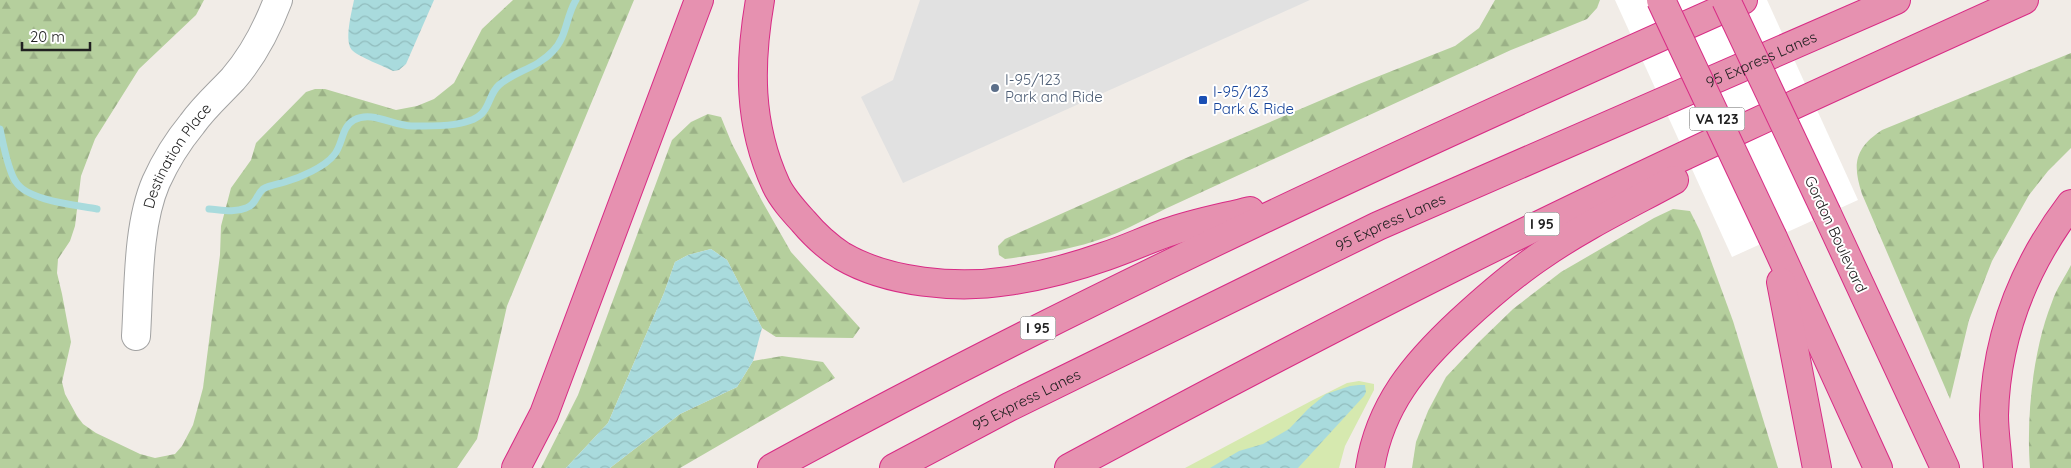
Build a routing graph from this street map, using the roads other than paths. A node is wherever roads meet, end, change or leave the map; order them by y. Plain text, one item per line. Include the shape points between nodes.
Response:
1 (278, 0) edge
2 (699, 0) edge
3 (760, 0) edge
4 (1661, 0) edge
5 (1726, 0) edge
6 (1743, 0) edge
7 (1896, 0) edge
8 (2024, 0) edge
9 (1950, 33) junction
10 (1308, 197) junction
11 (2071, 204) edge
12 (1773, 238) junction
13 (136, 336) dead end
14 (516, 468) edge
15 (772, 468) edge
16 (894, 468) edge
17 (1068, 468) edge
18 (1370, 468) edge
19 (1817, 468) edge
20 (1878, 468) edge
21 (1945, 468) edge
22 (1998, 468) edge

1 - 13 street, Destination Place via 251,56 192,124 156,183 141,255
2 - 14 highway via 544,414
3 - 10 highway via 753,42 752,80 756,120 776,187 815,235 842,256 877,271 921,282 1006,282 1063,270 1184,227
4 - 12 highway, VA 123, bridge
5 - 21 highway, Gordon Boulevard, bridge
6 - 10 highway, I 95
7 - 16 highway, 95 Express Lanes via 1378,226 1044,389
8 - 9 highway, I 95
9 - 17 highway, I 95 via 1464,262
9 - 18 highway via 1582,229 1505,282 1430,350 1415,368 1384,421
10 - 15 highway, I 95 via 1026,334
11 - 22 highway via 2038,255 2004,335 1996,376 1994,417
12 - 19 highway
12 - 20 highway, VA 123

